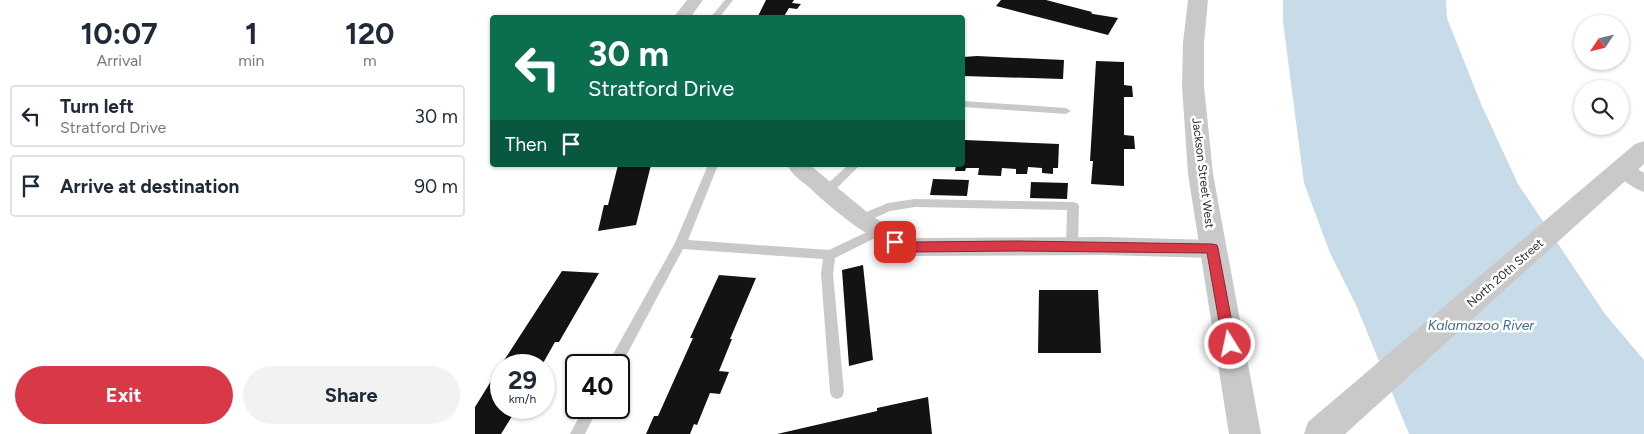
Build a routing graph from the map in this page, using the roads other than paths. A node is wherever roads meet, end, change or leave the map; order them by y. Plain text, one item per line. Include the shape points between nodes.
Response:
1 (695, 0) edge
2 (729, 0) edge
3 (1198, 0) edge
4 (683, 15) edge
5 (716, 15) edge
6 (965, 104) edge
7 (1065, 111) dead end
8 (1644, 150) edge
9 (712, 167) edge
10 (799, 167) edge
11 (853, 167) edge
12 (1623, 168) junction
13 (1644, 184) edge
14 (827, 190) junction
15 (869, 225) junction
16 (680, 244) junction
17 (1072, 246) junction
18 (1212, 248) junction
19 (830, 255) junction
20 (620, 354) edge
21 (837, 392) dead end
22 (585, 419) edge
23 (1332, 424) edge
24 (577, 434) edge
25 (1245, 434) edge

1 - 4 street
2 - 5 lane
3 - 18 street, Jackson Street West via 1194,26 1194,98
6 - 7 lane
8 - 12 street, North 20th Street
9 - 16 lane
10 - 14 street
11 - 14 lane
12 - 13 street
12 - 23 street, North 20th Street
14 - 15 street
15 - 17 street via 895,242 913,247
15 - 17 lane via 887,207 915,203 1073,206
15 - 19 lane
16 - 19 lane
16 - 20 lane
17 - 18 street
18 - 25 street, Jackson Street West
19 - 21 lane via 827,274
22 - 24 lane

